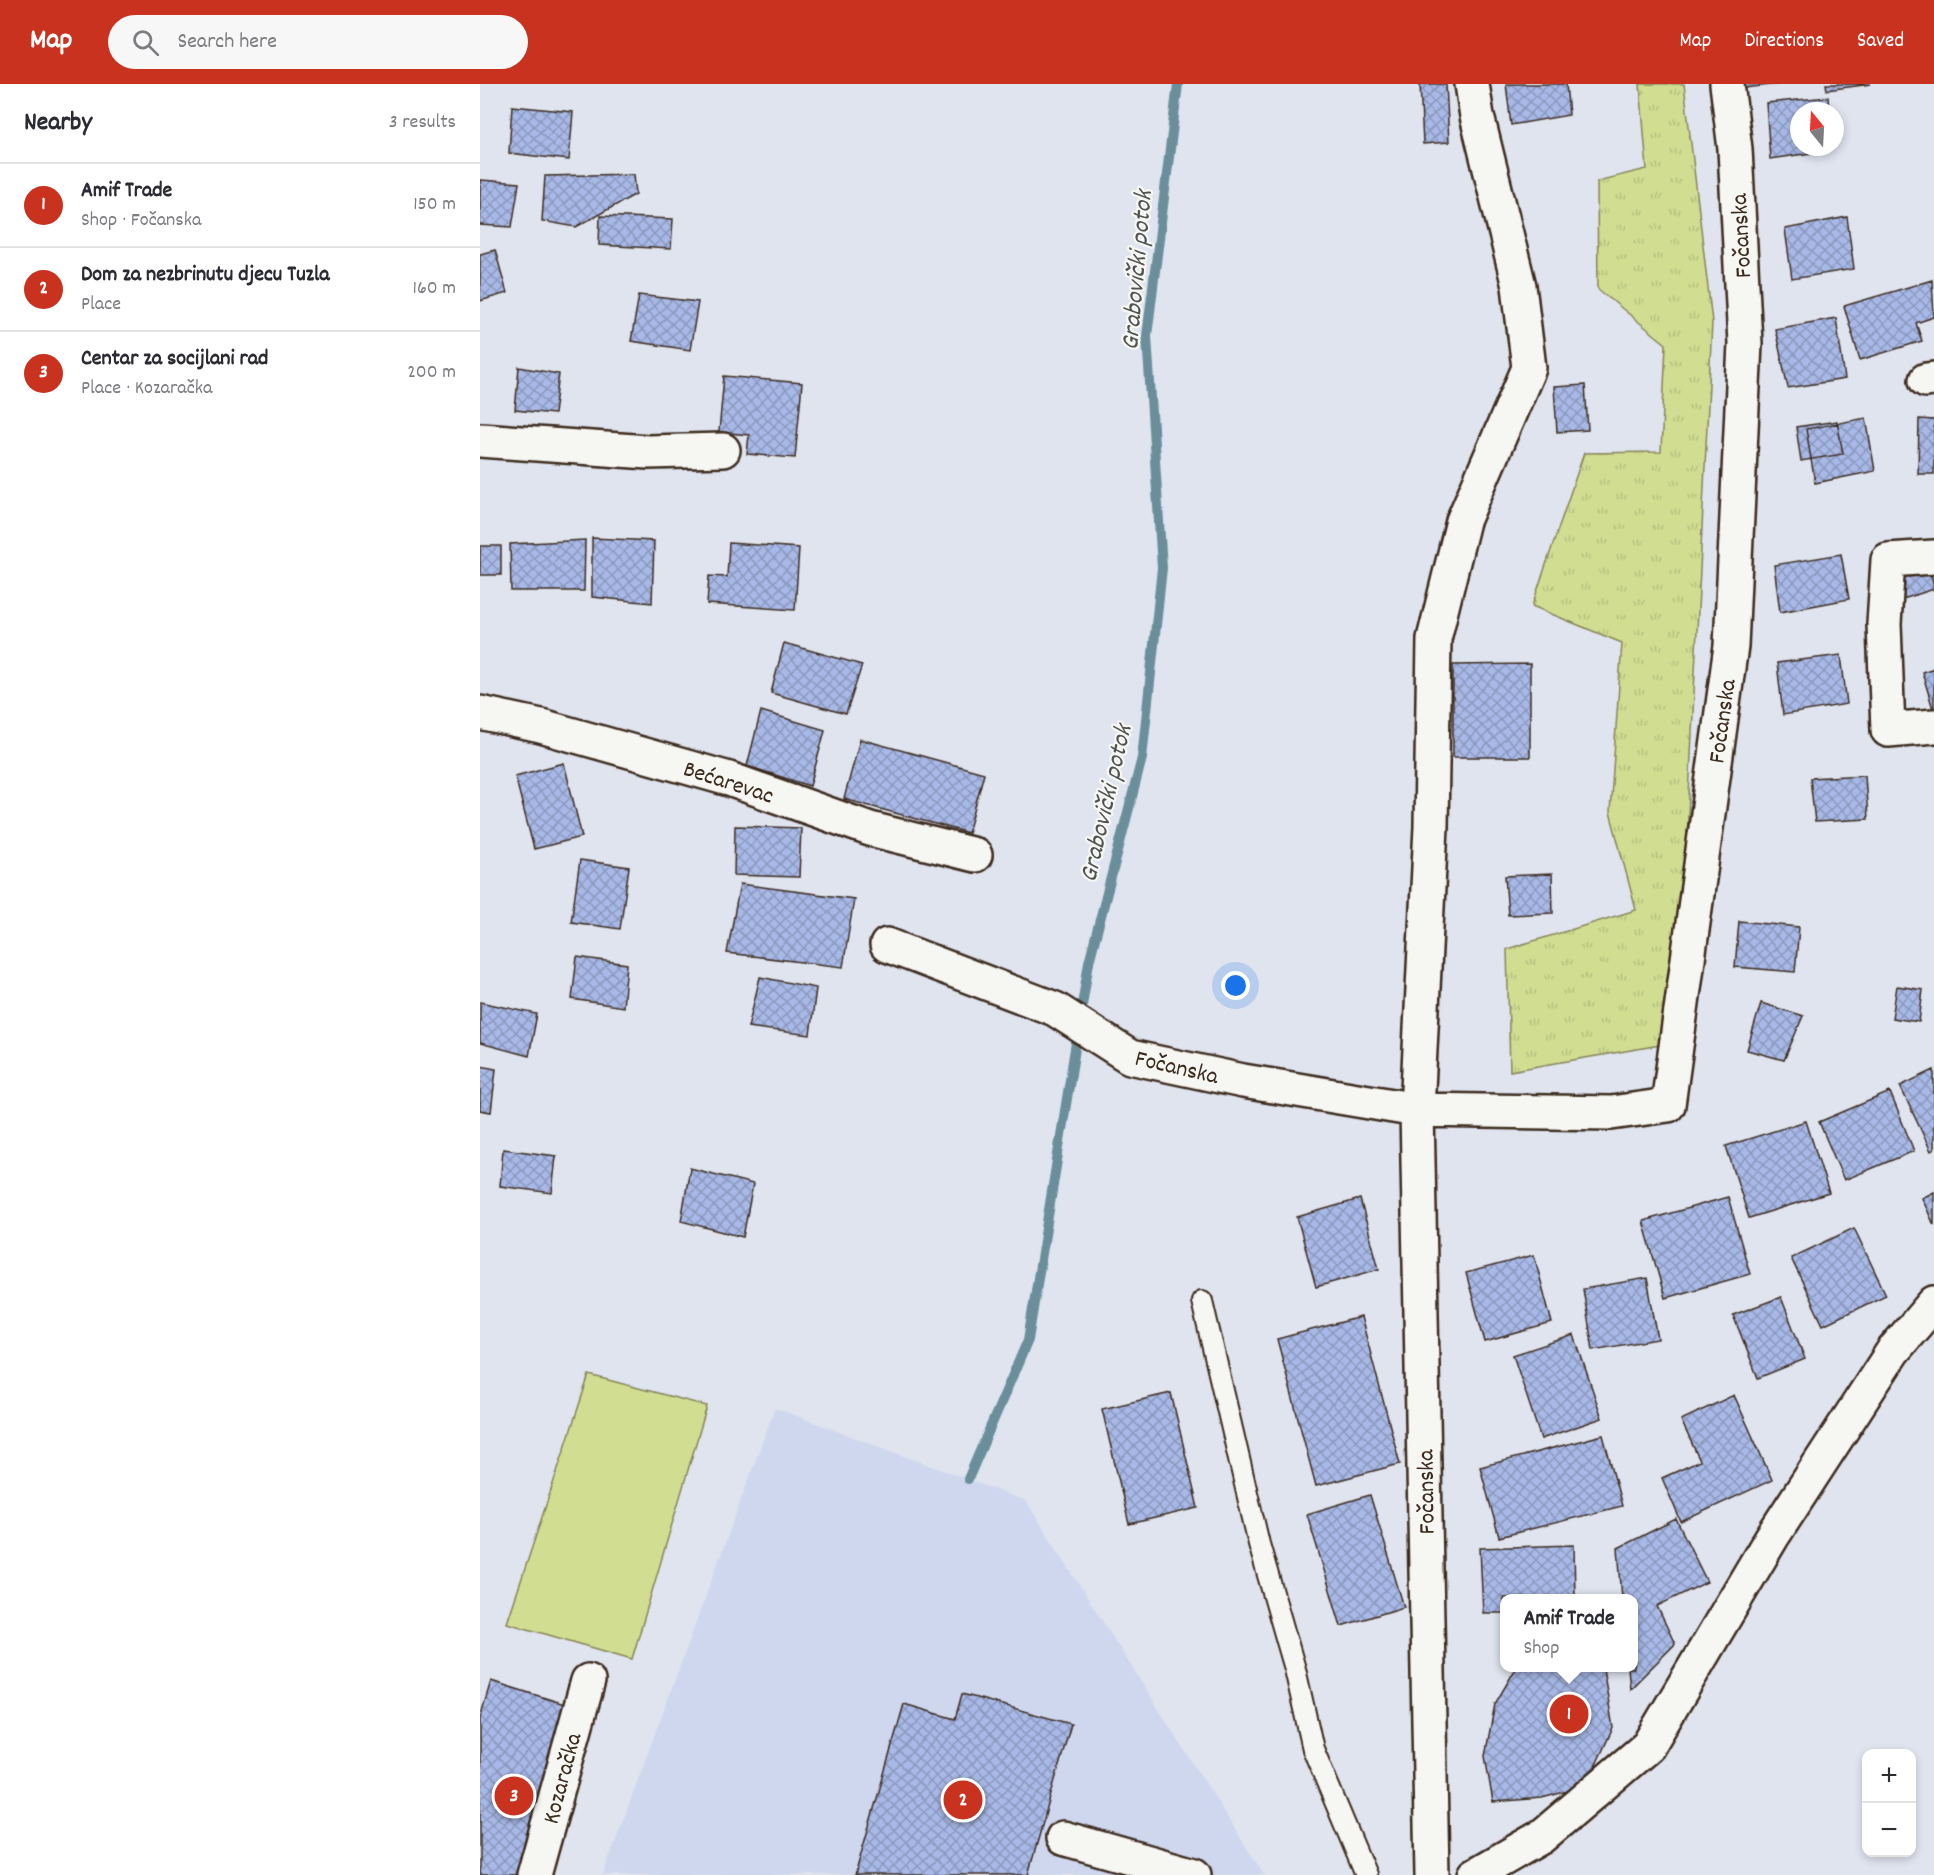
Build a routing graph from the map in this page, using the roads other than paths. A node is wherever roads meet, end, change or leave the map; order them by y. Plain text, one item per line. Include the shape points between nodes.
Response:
1 (1472, 84) edge
2 (1727, 84) edge
3 (480, 440) edge
4 (723, 450) dead end
5 (1934, 557) edge
6 (480, 713) edge
7 (1934, 726) edge
8 (975, 855) dead end
9 (887, 945) dead end
10 (1417, 1110) junction
11 (1202, 1301) dead end
12 (1934, 1303) edge
13 (588, 1681) dead end
14 (1063, 1838) dead end
15 (534, 1875) edge
16 (1194, 1875) edge
17 (1366, 1875) edge
18 (1432, 1875) edge
19 (1475, 1875) edge

1 - 10 street, Fočanska via 1519,286 1529,368 1463,520 1434,639 1431,827
2 - 10 street, Fočanska via 1735,149 1745,343 1731,646 1668,1105 1611,1113
3 - 4 street via 648,452
5 - 7 street via 1888,560 1884,624 1888,730
6 - 8 street, Bećarevac via 541,726 718,776 870,829
9 - 10 street, Fočanska via 1055,1009 1130,1057 1232,1079
10 - 18 street, Fočanska
11 - 17 lane via 1259,1544 1313,1749
12 - 19 street via 1893,1351 1779,1527 1648,1746 1541,1837
13 - 15 street, Kozaračka
14 - 16 street

